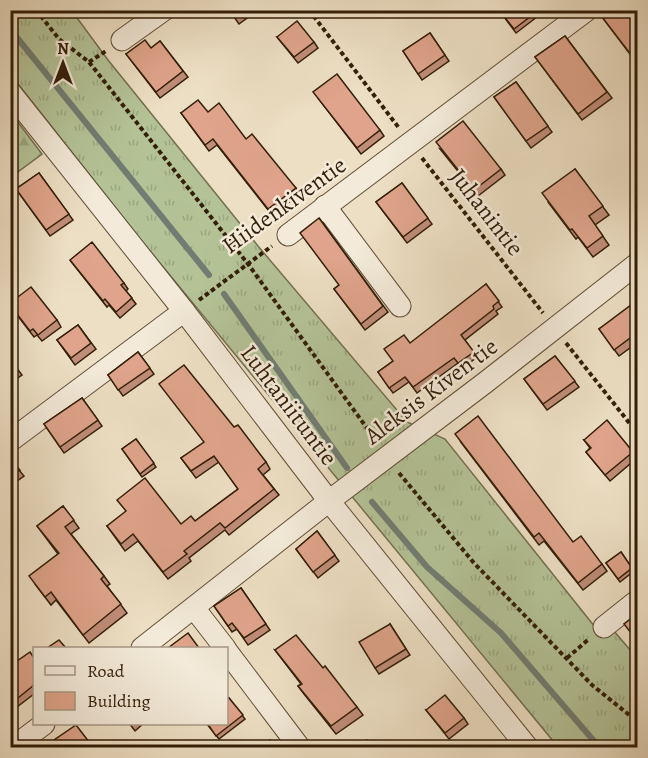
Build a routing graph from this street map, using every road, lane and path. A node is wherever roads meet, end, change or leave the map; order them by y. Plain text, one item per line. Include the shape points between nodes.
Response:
1 (36, 10) edge
2 (164, 10) edge
3 (309, 10) edge
4 (587, 10) edge
5 (122, 40) dead end
6 (10, 92) edge
7 (411, 143) junction
8 (326, 206) junction
9 (288, 235) joint
10 (638, 263) edge
11 (248, 264) junction
12 (400, 306) dead end
13 (184, 311) junction
14 (555, 328) junction
15 (638, 434) edge
16 (10, 441) edge
17 (387, 457) junction
18 (329, 501) junction
19 (638, 600) edge
20 (194, 608) junction
21 (604, 627) joint
22 (143, 647) edge
23 (224, 647) edge
24 (228, 652) edge
25 (567, 658) junction
26 (638, 722) edge
27 (41, 725) edge
28 (12, 747) edge
29 (300, 747) edge
30 (528, 747) edge

1 - 11 path via 59,39 89,62
2 - 5 street
3 - 7 path, Juhanintie
4 - 7 street, Hiidenkiventie
6 - 13 street, Luhtaniituntie
7 - 8 street, Hiidenkiventie
7 - 14 path, Juhanintie
8 - 9 street, Hiidenkiventie
8 - 12 street
9 - 11 path, Hiidenkiventie
10 - 14 street, Aleksis Kiven tie
11 - 13 path, Hiidenkiventie
11 - 17 path
13 - 16 street
13 - 18 street, Luhtaniituntie
14 - 15 path, Juhanintie
14 - 17 street, Aleksis Kiven tie
17 - 18 street, Aleksis Kiven tie
17 - 25 path via 474,563
18 - 20 street, Aleksis Kiven tie
18 - 30 street, Luhtaniituntie
19 - 21 street
20 - 22 street, Aleksis Kiven tie
20 - 23 street
21 - 25 path
24 - 29 street
25 - 26 path via 592,685
27 - 28 street

